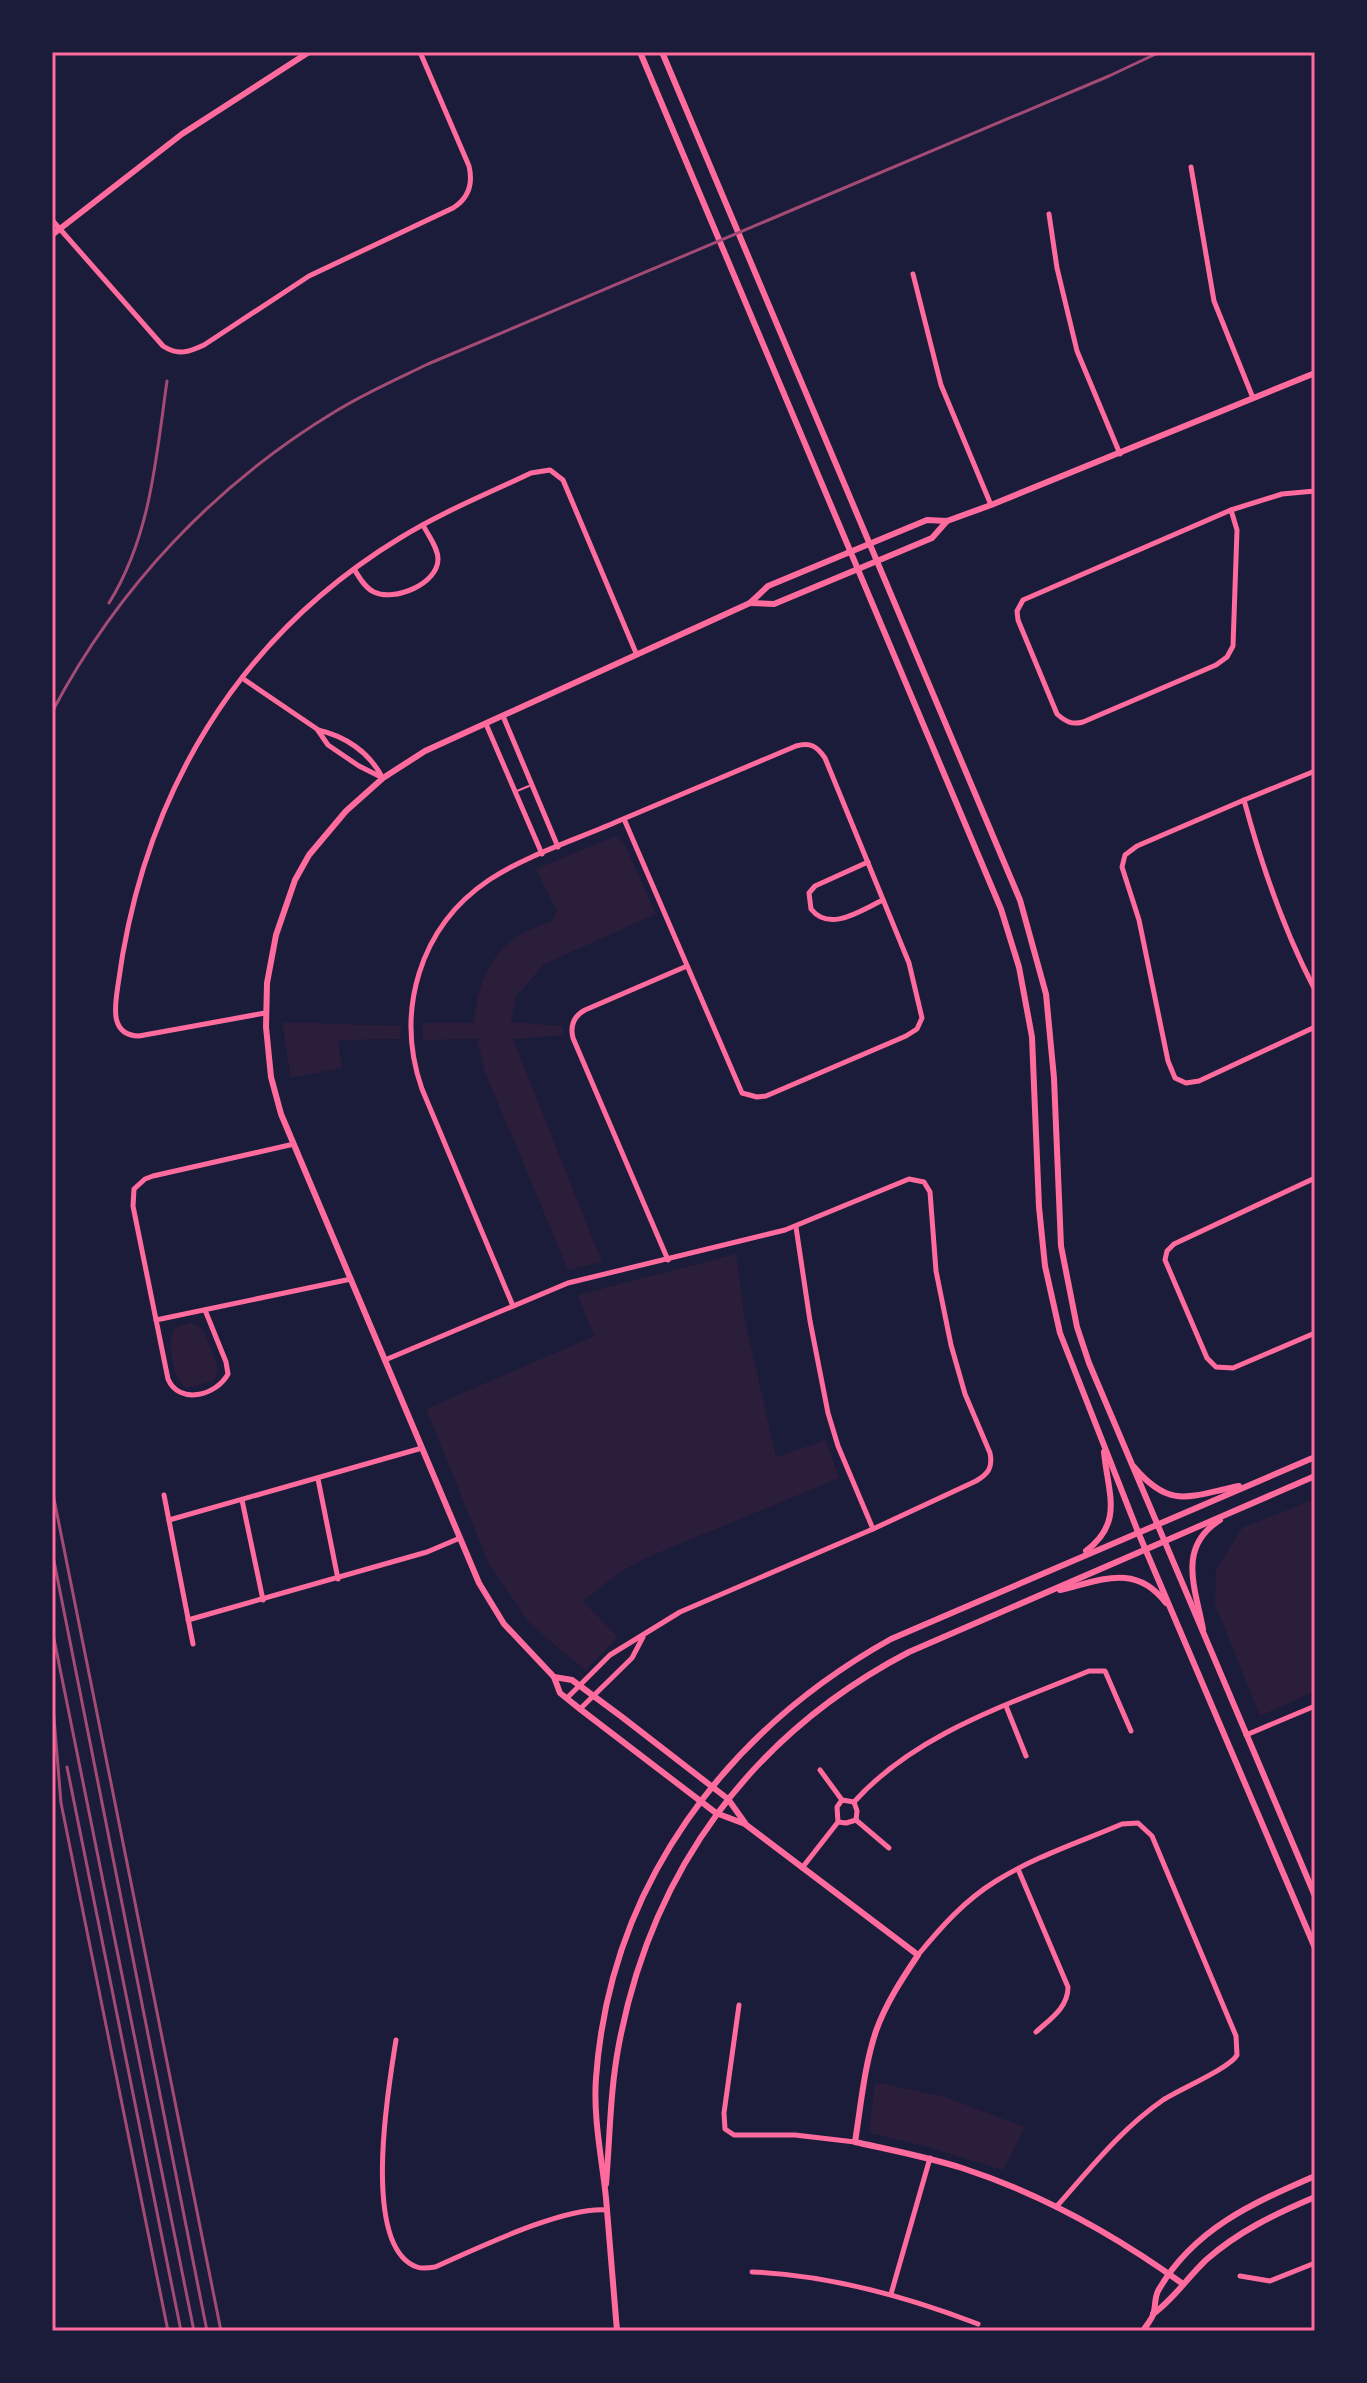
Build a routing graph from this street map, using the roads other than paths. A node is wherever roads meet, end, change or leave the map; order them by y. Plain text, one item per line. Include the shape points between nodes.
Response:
1 (309, 52) edge
2 (420, 52) edge
3 (640, 52) edge
4 (662, 52) edge
5 (1191, 167) dead end
6 (1049, 214) dead end
7 (52, 220) edge
8 (59, 229) junction
9 (52, 235) edge
10 (913, 274) dead end
11 (1315, 373) edge
12 (1253, 398) junction
13 (1120, 454) junction
14 (1315, 491) edge
15 (991, 505) junction
16 (1231, 510) junction
17 (947, 521) junction
18 (423, 525) junction
19 (870, 543) junction
20 (851, 551) junction
21 (877, 561) junction
22 (354, 569) junction
23 (858, 569) junction
24 (750, 603) junction
25 (636, 653) junction
26 (242, 678) junction
27 (503, 716) junction
28 (486, 724) junction
29 (317, 729) junction
30 (1315, 771) edge
31 (383, 778) junction
32 (532, 785) junction
33 (516, 792) junction
34 (1244, 800) junction
35 (624, 819) junction
36 (558, 847) junction
37 (542, 854) junction
38 (868, 862) junction
39 (883, 900) junction
40 (687, 966) junction
41 (1315, 990) edge
42 (265, 1013) junction
43 (1315, 1027) edge
44 (294, 1144) junction
45 (1315, 1178) edge
46 (796, 1227) junction
47 (668, 1260) junction
48 (351, 1279) junction
49 (513, 1306) junction
50 (205, 1310) junction
51 (156, 1320) junction
52 (1315, 1333) edge
53 (385, 1360) junction
54 (1103, 1443) junction
55 (422, 1448) junction
56 (1315, 1457) edge
57 (1130, 1462) junction
58 (1315, 1476) edge
59 (318, 1479) junction
60 (1254, 1483) junction
61 (164, 1495) dead end
62 (242, 1500) junction
63 (1238, 1509) junction
64 (169, 1520) junction
65 (1157, 1524) junction
66 (873, 1529) junction
67 (1138, 1532) junction
68 (460, 1538) junction
69 (1164, 1541) junction
70 (1146, 1549) junction
71 (1077, 1558) junction
72 (338, 1579) junction
73 (1041, 1595) junction
74 (263, 1600) junction
75 (1171, 1610) junction
76 (188, 1620) junction
77 (644, 1636) junction
78 (1205, 1640) junction
79 (193, 1644) dead end
80 (554, 1677) junction
81 (579, 1685) junction
82 (592, 1695) junction
83 (567, 1698) junction
84 (1006, 1706) junction
85 (1315, 1706) edge
86 (580, 1709) junction
87 (1131, 1731) dead end
88 (1246, 1735) junction
89 (1026, 1756) dead end
90 (820, 1770) dead end
91 (712, 1787) junction
92 (728, 1799) junction
93 (842, 1800) junction
94 (701, 1802) junction
95 (854, 1802) junction
96 (716, 1813) junction
97 (856, 1820) junction
98 (838, 1822) junction
99 (745, 1824) junction
100 (889, 1848) dead end
101 (802, 1868) junction
102 (1018, 1869) junction
103 (1315, 1896) edge
104 (1315, 1948) edge
105 (918, 1955) junction
106 (739, 2005) dead end
107 (1036, 2032) dead end
108 (396, 2040) dead end
109 (855, 2142) junction
110 (930, 2158) junction
111 (1315, 2176) edge
112 (606, 2195) junction
113 (1315, 2197) edge
114 (1056, 2207) junction
115 (607, 2210) junction
116 (1315, 2263) edge
117 (752, 2272) dead end
118 (1169, 2274) junction
119 (1240, 2276) dead end
120 (1183, 2284) junction
121 (891, 2294) junction
122 (1153, 2314) junction
123 (978, 2324) dead end
124 (617, 2331) edge
125 (1143, 2331) edge

1 - 8 main road via 182,134
2 - 8 street via 469,166 471,181 463,200 309,276 204,345 177,353 163,346
3 - 20 main road
4 - 19 main road
5 - 12 street via 1214,301
6 - 13 street via 1077,351
7 - 8 street
8 - 9 main road
10 - 15 street via 941,385
11 - 12 main road
12 - 13 main road
13 - 15 main road
14 - 16 street via 1282,494
15 - 17 main road
16 - 16 street via 1237,530 1233,646 1227,657 1083,722 1063,720 1018,620 1023,600
17 - 19 main road via 927,520
17 - 21 main road via 932,538
18 - 22 street
18 - 22 street via 438,559 424,583 385,596 369,589
18 - 25 street via 531,473 558,474
19 - 20 main road
19 - 21 main road
20 - 23 main road
20 - 24 main road via 768,586
21 - 23 main road
21 - 57 main road via 1034,943 1049,1020 1068,1287 1089,1363
22 - 26 street via 280,634
23 - 24 main road via 774,604
23 - 54 main road via 1010,936 1032,1037 1045,1266 1060,1333
24 - 25 main road
25 - 27 main road
26 - 29 street
26 - 42 street via 187,762 149,844 124,936 114,1014 120,1029 139,1036
27 - 28 main road
27 - 32 street
28 - 31 main road via 425,751
28 - 33 street
29 - 31 street via 328,745
29 - 31 street via 337,734 365,754
30 - 34 street
31 - 42 main road via 340,818 295,880 276,935
32 - 33 lane
32 - 36 street
33 - 37 street
34 - 41 street via 1270,890
34 - 43 street via 1137,846 1123,860 1170,1068 1180,1082 1193,1083
35 - 36 street
35 - 38 street via 809,744 825,758
35 - 40 street
36 - 37 street
37 - 49 street via 491,879 448,918 422,961 410,1015 417,1076
38 - 39 street
38 - 39 street via 811,889 811,909 823,920 836,920
39 - 40 street via 909,963 920,1025 906,1036 766,1096 742,1093
40 - 47 street via 585,1010 572,1027
42 - 44 main road via 271,1077
44 - 48 main road
44 - 51 street via 137,1184 133,1206
45 - 52 street via 1174,1244 1165,1260 1207,1358 1216,1367 1233,1368
46 - 47 street
46 - 66 street via 828,1413
46 - 66 street via 909,1179 924,1182 930,1192 936,1271 951,1345 991,1463 988,1473 976,1481
47 - 49 street via 568,1283
48 - 50 street
48 - 53 main road
49 - 53 street
50 - 51 street
50 - 51 street via 228,1374 216,1388 193,1395 179,1393 170,1384
53 - 55 main road
54 - 67 main road
54 - 71 main road via 1111,1520 1105,1533
55 - 59 street
55 - 68 main road
56 - 60 main road
57 - 60 main road via 1149,1485 1165,1494
57 - 65 main road
58 - 63 main road
59 - 62 street
59 - 72 street
60 - 65 main road
61 - 64 street
62 - 64 street
62 - 74 street
63 - 69 main road
63 - 78 main road via 1202,1535 1193,1551
64 - 76 street
65 - 67 main road
65 - 69 main road
66 - 77 street via 680,1612
67 - 70 main road
67 - 71 main road
68 - 72 street
68 - 80 main road via 504,1624
69 - 70 main road
69 - 78 main road
70 - 73 main road
70 - 75 main road
71 - 91 main road via 855,1659 784,1711
72 - 74 street
73 - 75 main road via 1100,1580 1138,1579 1155,1588
73 - 92 main road via 929,1643 858,1681 789,1733
74 - 76 street
75 - 104 main road
76 - 79 street
77 - 81 street via 617,1649
77 - 82 street via 632,1658
78 - 88 main road
80 - 81 main road
80 - 83 main road
81 - 82 main road
81 - 83 street
82 - 86 street
82 - 91 main road
83 - 86 main road
84 - 87 street via 1089,1671 1105,1671
84 - 89 street
84 - 95 street via 941,1734 871,1782
85 - 88 street
86 - 94 main road
88 - 103 main road
90 - 93 street
91 - 92 main road
91 - 94 main road
92 - 96 main road
92 - 99 main road
93 - 95 street
93 - 98 street
94 - 96 main road
94 - 112 main road via 658,1865 624,1942 607,2006 596,2078
95 - 97 street
96 - 99 main road
96 - 112 main road via 657,1916 628,1999 612,2095
97 - 98 street
97 - 100 street
98 - 101 street
99 - 101 main road
101 - 105 main road
102 - 105 street via 974,1897
102 - 107 street via 1068,1987 1067,2000
102 - 114 street via 1122,1824 1144,1826 1238,2043 1232,2062 1145,2113
105 - 109 main road via 892,1994 876,2032
106 - 109 street via 724,2126 734,2135
108 - 115 street via 384,2109 384,2209 404,2260 429,2268 575,2213
109 - 110 main road
110 - 114 main road
110 - 121 street
111 - 118 main road via 1227,2218
112 - 115 main road
113 - 120 main road via 1244,2231
114 - 118 main road
115 - 124 main road
116 - 119 street via 1270,2281
117 - 121 street
118 - 120 main road
118 - 122 main road via 1156,2295
120 - 122 main road
121 - 123 street
122 - 125 main road

